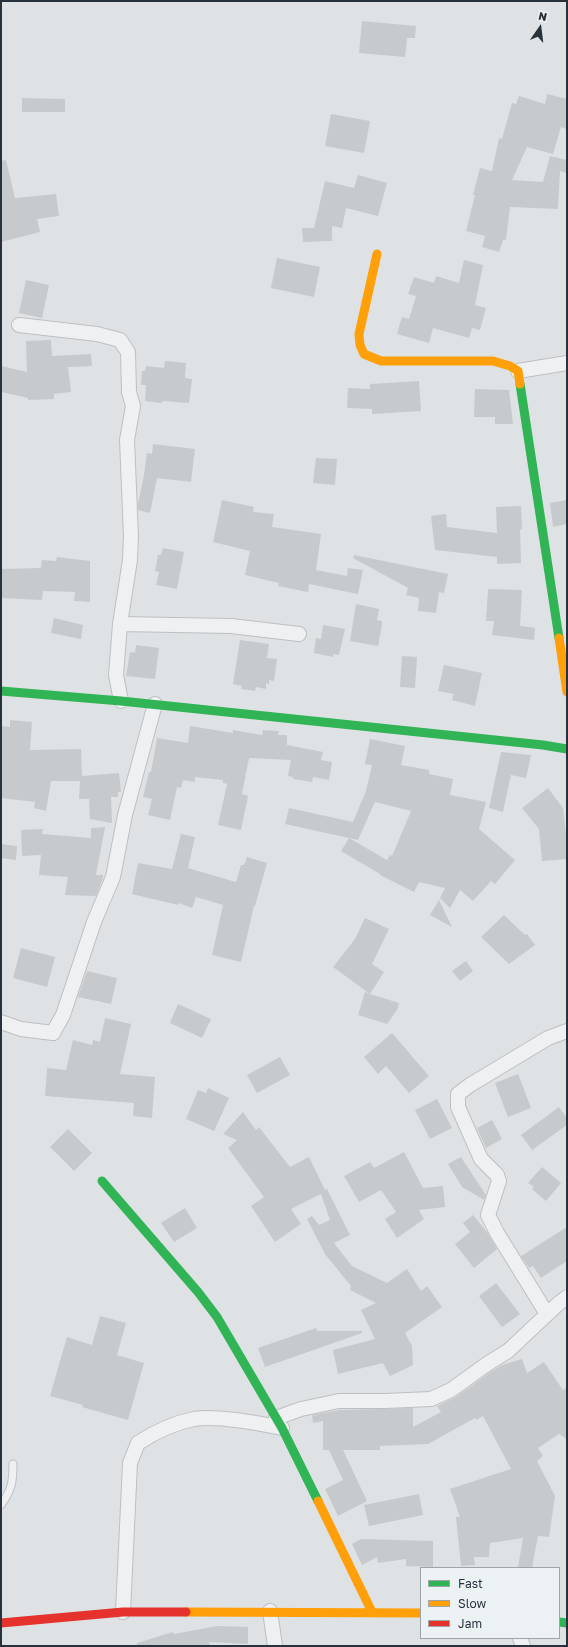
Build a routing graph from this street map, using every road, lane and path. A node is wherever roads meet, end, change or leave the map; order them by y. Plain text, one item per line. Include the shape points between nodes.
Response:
1 (377, 254) dead end
2 (19, 325) dead end
3 (567, 362) edge
4 (518, 371) junction
5 (120, 624) junction
6 (299, 634) dead end
7 (1, 691) edge
8 (567, 692) edge
9 (121, 701) junction
10 (154, 704) junction
11 (567, 749) edge
12 (1, 1022) edge
13 (567, 1031) edge
14 (102, 1181) dead end
15 (567, 1298) edge
16 (547, 1314) junction
17 (279, 1423) junction
18 (13, 1464) dead end
19 (1, 1505) edge
20 (270, 1611) junction
21 (123, 1612) junction
22 (372, 1612) junction
23 (420, 1613) edge
24 (1, 1623) edge
25 (275, 1646) edge

1 - 4 street via 359,334 364,354 381,361 493,361
2 - 5 street via 97,334 120,340 128,352 129,392 133,406 127,440 130,560
3 - 4 street
4 - 8 street
5 - 6 street via 230,626
5 - 9 street via 116,675
7 - 9 street
9 - 10 street
10 - 11 street
10 - 12 street via 125,815 114,877 94,922 63,1015 53,1033 21,1029
13 - 16 street via 548,1038 458,1094 458,1107 481,1159 497,1175 499,1181 488,1215
14 - 17 street via 217,1317
15 - 16 street
16 - 17 street via 508,1351 451,1390 431,1399 339,1402 300,1409
17 - 21 street via 194,1419 161,1429 138,1443 130,1463
17 - 22 street
18 - 19 lane via 12,1485
20 - 21 street
20 - 22 street
20 - 25 street
21 - 24 street
22 - 23 street

